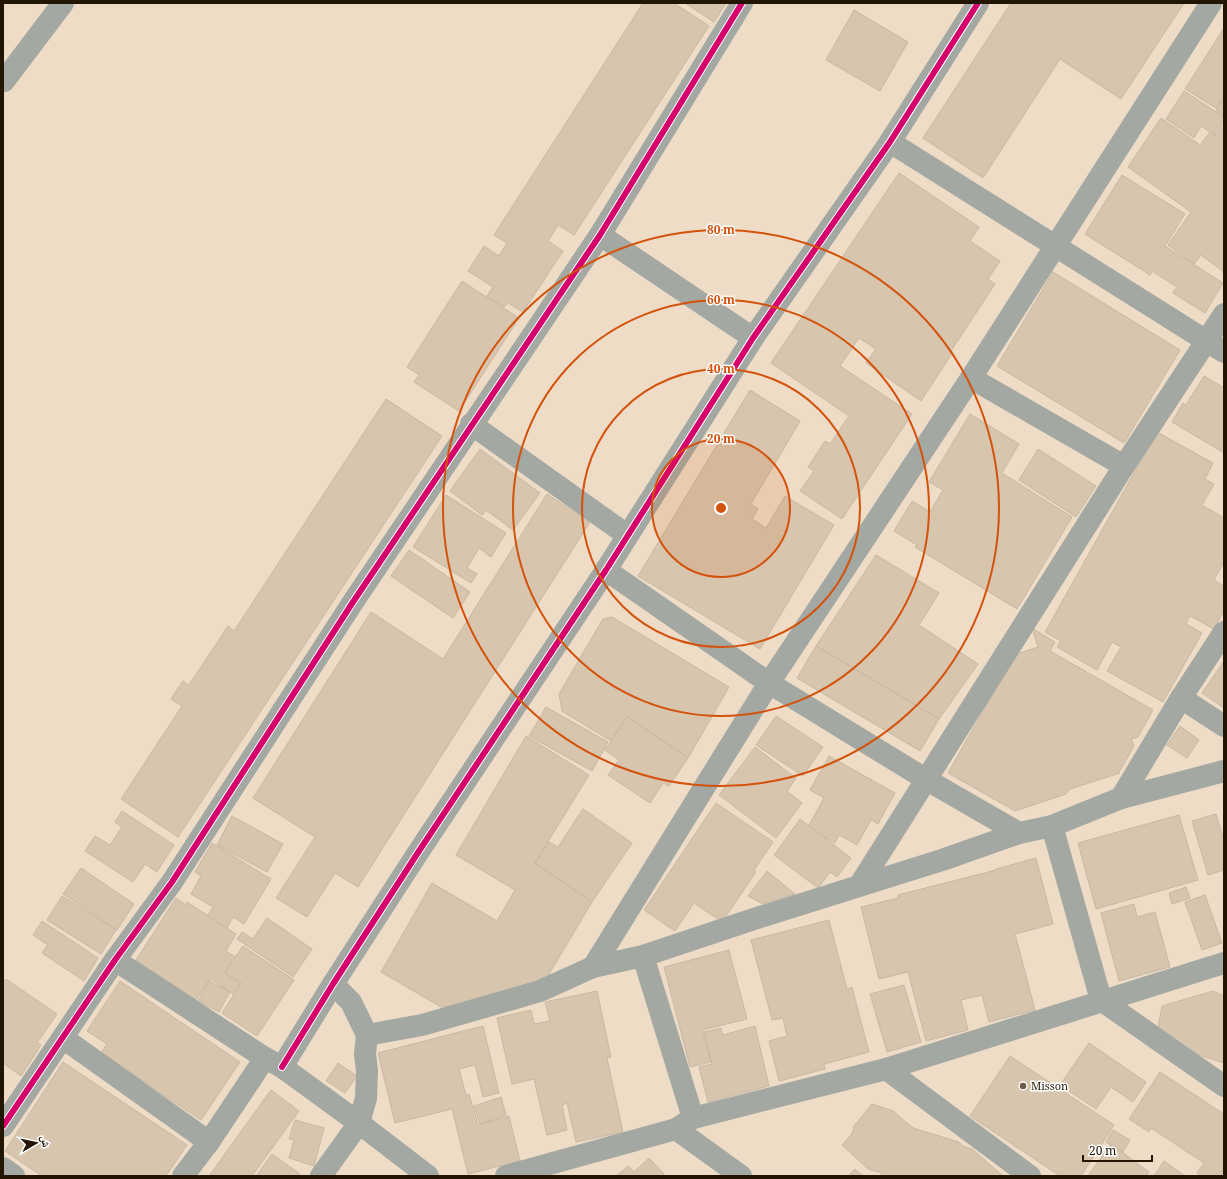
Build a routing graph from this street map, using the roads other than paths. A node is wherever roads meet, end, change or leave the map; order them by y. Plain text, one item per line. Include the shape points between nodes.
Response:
1 (63, 3) edge
2 (742, 3) edge
3 (978, 3) edge
4 (1211, 3) edge
5 (4, 81) dead end
6 (890, 142) junction
7 (600, 235) junction
8 (1055, 245) junction
9 (1224, 314) edge
10 (753, 338) junction
11 (1215, 347) edge
12 (971, 378) junction
13 (472, 424) junction
14 (1124, 466) junction
15 (627, 535) junction
16 (606, 570) junction
17 (1224, 632) edge
18 (769, 683) junction
19 (1181, 698) junction
20 (1224, 726) edge
21 (1224, 771) edge
22 (927, 780) junction
23 (1121, 798) junction
24 (1052, 826) junction
25 (1019, 833) junction
26 (859, 886) junction
27 (644, 956) junction
28 (115, 960) junction
29 (1224, 963) edge
30 (593, 967) junction
31 (333, 984) junction
32 (1101, 1000) junction
33 (367, 1035) junction
34 (63, 1038) junction
35 (273, 1063) junction
36 (886, 1069) junction
37 (1224, 1086) edge
38 (359, 1123) junction
39 (685, 1123) junction
40 (3, 1126) edge
41 (209, 1142) junction
42 (3, 1168) edge
43 (14, 1176) edge
44 (183, 1176) edge
45 (321, 1176) edge
46 (428, 1176) edge
47 (506, 1176) edge
48 (741, 1176) edge
49 (1030, 1176) edge

1 - 5 street
2 - 7 street
3 - 6 street
4 - 8 street
6 - 8 street
6 - 10 street
7 - 10 street
7 - 13 street
8 - 11 street
8 - 12 street
9 - 11 street
10 - 15 street
11 - 14 street
12 - 14 street
12 - 18 street
13 - 15 street
13 - 28 street via 353,602 172,882
14 - 22 street
15 - 16 street
16 - 18 street
16 - 31 street
17 - 19 street
18 - 22 street
18 - 30 street
19 - 20 street
19 - 23 street
21 - 23 street
22 - 25 street
22 - 26 street
23 - 24 street
24 - 25 street
24 - 32 street
25 - 26 street
26 - 27 street
27 - 30 street
27 - 39 street
28 - 34 street
28 - 35 street
29 - 32 street
30 - 33 street via 540,991 422,1025
31 - 33 street via 351,1002
31 - 35 street
32 - 36 street
32 - 37 street
33 - 38 street via 366,1098
34 - 40 street
34 - 41 street
35 - 38 street
35 - 41 street
36 - 39 street
36 - 49 street
38 - 45 street
38 - 46 street
39 - 47 street
39 - 48 street
41 - 44 street
42 - 43 street

